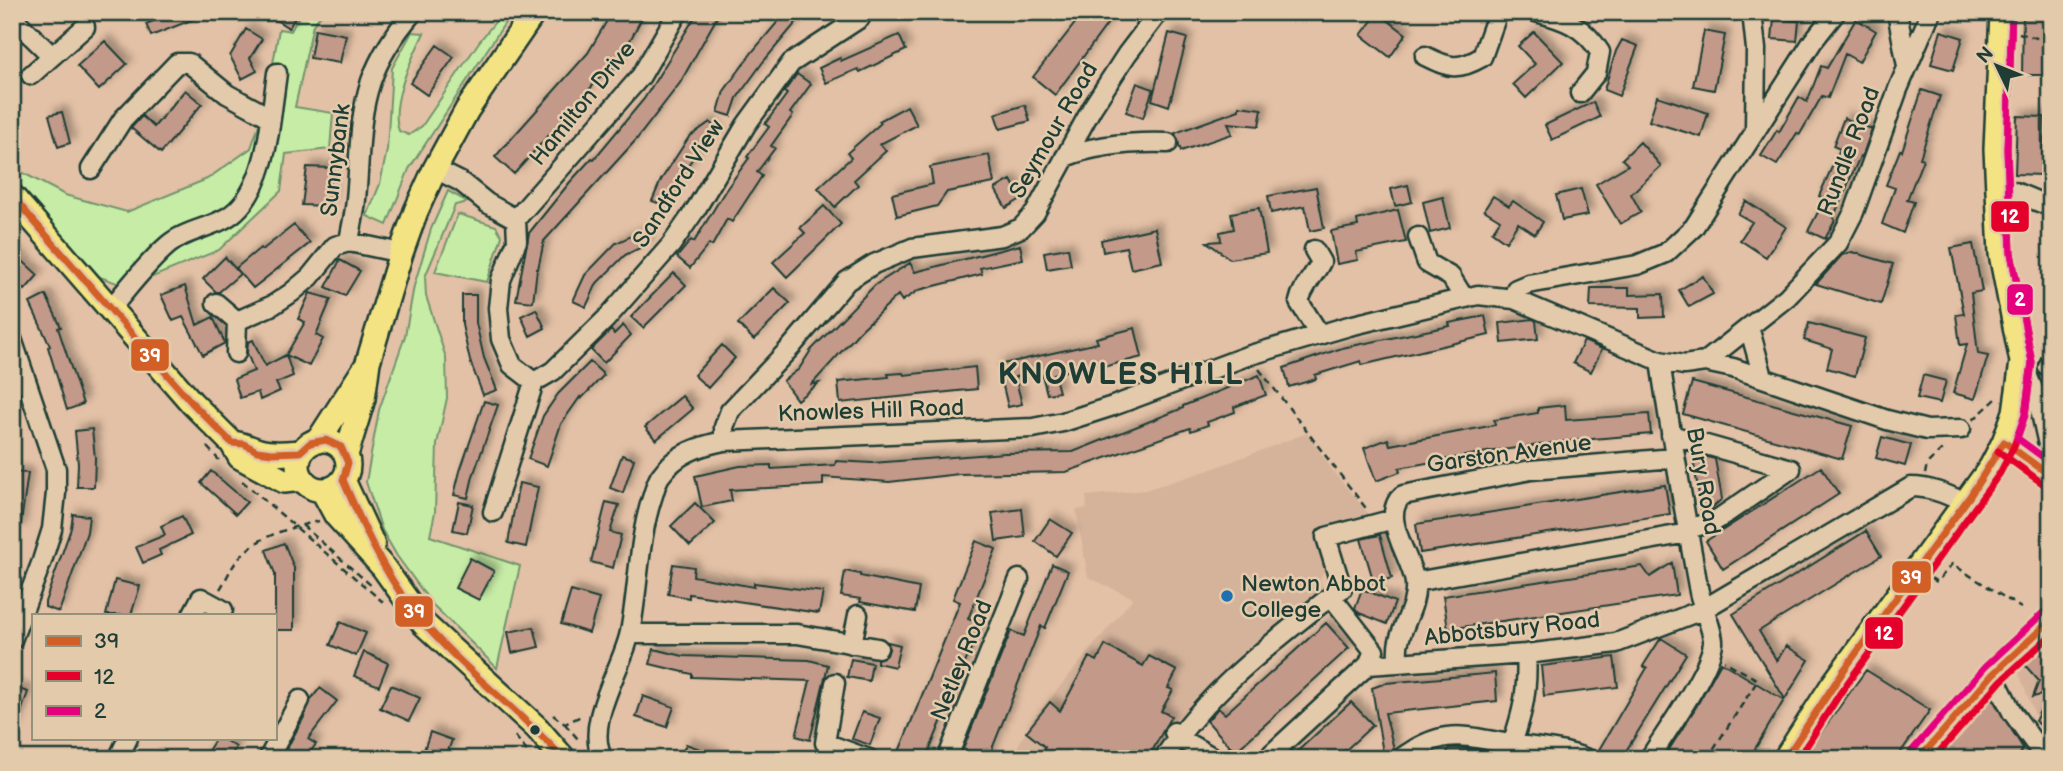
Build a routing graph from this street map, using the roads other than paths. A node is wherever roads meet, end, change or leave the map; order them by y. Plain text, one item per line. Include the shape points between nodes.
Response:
1 (413, 12) edge
2 (534, 12) edge
3 (678, 12) edge
4 (862, 12) edge
5 (1159, 12) edge
6 (1536, 12) edge
7 (1752, 12) edge
8 (1836, 12) edge
9 (1897, 12) edge
10 (1931, 12) edge
11 (1495, 13) edge
12 (12, 17) edge
13 (2002, 20) edge
14 (85, 27) dead end
15 (52, 56) junction
16 (1425, 56) dead end
17 (1907, 66) junction
18 (277, 73) dead end
19 (32, 75) dead end
20 (1580, 93) dead end
21 (271, 118) junction
22 (1755, 129) junction
23 (1168, 143) dead end
24 (1065, 157) junction
25 (91, 169) dead end
26 (435, 169) junction
27 (1998, 185) junction
28 (12, 196) edge
29 (2051, 207) edge
30 (516, 219) junction
31 (1418, 237) dead end
32 (349, 242) junction
33 (1314, 250) dead end
34 (401, 253) junction
35 (1464, 298) junction
36 (1514, 299) junction
37 (216, 303) dead end
38 (110, 308) junction
39 (237, 321) junction
40 (1749, 327) junction
41 (1320, 335) junction
42 (13, 341) edge
43 (236, 353) dead end
44 (1660, 361) junction
45 (368, 362) junction
46 (1705, 362) junction
47 (2022, 362) junction
48 (1763, 377) junction
49 (534, 382) junction
50 (1961, 429) road end
51 (1671, 435) junction
52 (724, 441) junction
53 (2004, 442) junction
54 (232, 443) junction
55 (309, 446) junction
56 (346, 455) junction
57 (1674, 458) junction
58 (2051, 458) edge
59 (2051, 476) edge
60 (302, 479) junction
61 (333, 485) junction
62 (1966, 503) junction
63 (493, 512) dead end
64 (1394, 515) junction
65 (1688, 531) junction
66 (1019, 579) dead end
67 (1415, 582) junction
68 (1331, 596) junction
69 (217, 607) road end
70 (1702, 610) junction
71 (193, 614) edge
72 (858, 615) dead end
73 (2051, 620) edge
74 (630, 634) junction
75 (12, 640) edge
76 (852, 644) junction
77 (878, 648) dead end
78 (1526, 654) junction
79 (1398, 663) junction
80 (1368, 665) junction
81 (1993, 674) junction
82 (835, 683) dead end
83 (300, 700) dead end
84 (1175, 734) junction
85 (127, 740) edge
86 (1509, 751) edge
87 (1580, 758) edge
88 (2045, 758) edge
89 (118, 759) edge
90 (268, 759) edge
91 (564, 759) edge
92 (603, 759) edge
93 (869, 759) edge
94 (947, 759) edge
95 (1163, 759) edge
96 (1216, 759) edge
97 (1266, 759) edge
98 (1400, 759) edge
99 (1649, 759) edge
100 (1785, 759) edge
101 (1919, 759) edge

1 - 32 street, Sunnybank via 370,82
2 - 26 main road via 467,110
3 - 30 street, Hamilton Drive via 641,76
4 - 49 street, Sandford View via 860,18 791,64 746,125 671,245 580,345
5 - 24 street, Seymour Road via 1127,54
6 - 20 street via 1564,19 1582,30 1600,51 1596,73
7 - 22 street
8 - 22 street
9 - 17 street, Rundle Road
10 - 17 street, Rundle Road
11 - 16 street via 1482,57 1459,67
12 - 15 street
13 - 27 main road
14 - 15 street
15 - 19 street
17 - 40 street, Rundle Road via 1854,212 1838,243 1787,297
18 - 21 street
21 - 25 street via 227,94 189,63 177,63 123,119
21 - 38 street via 259,177 245,199 226,218 168,245
22 - 36 street via 1694,226 1666,253 1637,264 1528,284 1516,289
23 - 24 street via 1090,148
24 - 52 street, Seymour Road via 1035,213 1021,228 1002,236 912,248 847,281 730,411
26 - 30 street
26 - 34 main road
27 - 29 street
27 - 47 main road via 2001,254
28 - 38 main road
30 - 49 street via 517,241 502,280 498,308 501,339 512,365
31 - 35 street via 1427,263 1451,277
32 - 34 street
32 - 39 street via 334,246 291,293
33 - 41 street via 1321,262 1299,302
34 - 45 main road
35 - 36 street, Knowles Hill Road via 1491,295
35 - 41 street, Knowles Hill Road
36 - 44 street, Knowles Hill Road
37 - 39 street
38 - 54 main road
39 - 43 street
40 - 46 street, Rundle Road
40 - 48 street
41 - 52 street, Knowles Hill Road via 1247,356 1113,406 1033,428
42 - 75 street via 56,469 56,493 52,529
44 - 46 street, Knowles Hill Road
44 - 51 street, Bury Road
45 - 55 main road
45 - 56 main road via 363,399
46 - 48 street, Knowles Hill Road
47 - 53 main road via 2015,412
47 - 58 street via 2039,404
48 - 50 street, Knowles Hill Road via 1887,420 1927,430
49 - 63 street
51 - 57 street, Bury Road
51 - 65 street via 1791,469 1715,521
52 - 74 street, Knowles Hill Road via 684,453 659,476 645,519
53 - 59 street
53 - 62 main road
54 - 55 main road via 272,453
54 - 60 main road via 240,457 264,471 284,481
55 - 56 main road via 334,442
55 - 60 main road via 297,461
56 - 61 main road via 348,463
57 - 64 street, Garston Avenue via 1531,470 1439,487 1403,495 1395,502
57 - 65 street, Bury Road
60 - 61 main road via 307,485
61 - 91 main road via 383,567 425,624
62 - 70 street, Abbotsbury Road via 1911,487
62 - 100 main road via 1832,686
64 - 67 street
64 - 68 street via 1326,537 1342,589
65 - 67 street
65 - 70 street, Bury Road
66 - 94 street, Netley Road
67 - 79 street
68 - 80 street via 1374,651
68 - 84 street via 1265,648
69 - 71 street via 201,598
70 - 78 street, Abbotsbury Road via 1616,643
70 - 99 street, Bury Road via 1713,634 1710,653
72 - 76 street
73 - 81 street
74 - 76 street via 797,634
74 - 92 street, Knowles Hill Road via 603,708 597,736
76 - 77 street
78 - 79 street, Abbotsbury Road
78 - 86 street via 1526,699
79 - 80 street, Abbotsbury Road
80 - 97 street
81 - 88 street via 2012,712
81 - 101 street
82 - 93 street via 825,743
83 - 90 street
84 - 95 street
84 - 96 street
85 - 89 street
86 - 87 street via 1561,750
86 - 98 street via 1466,734 1421,744

